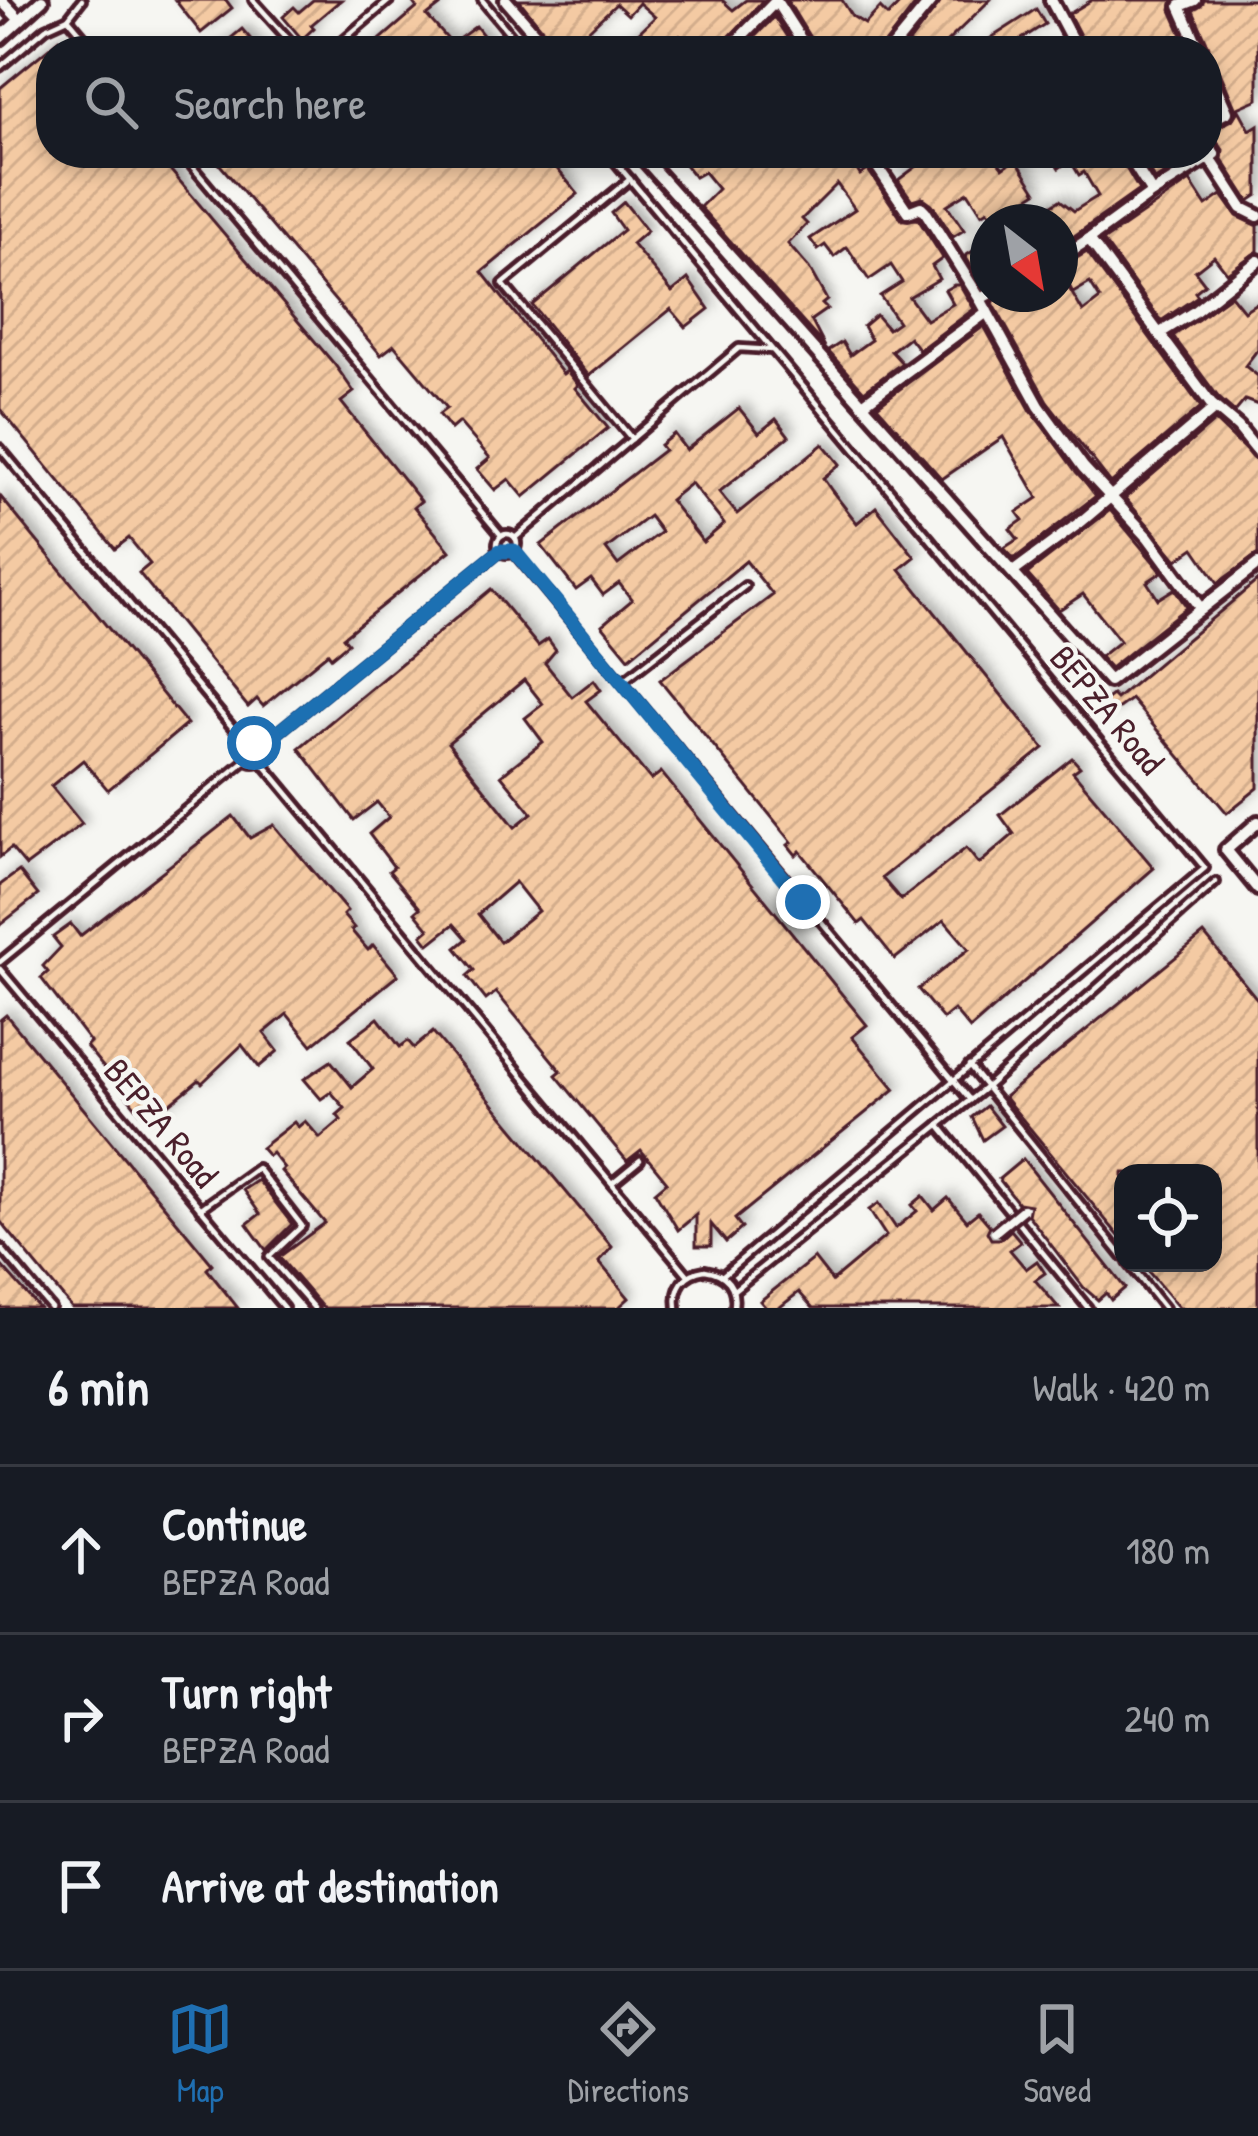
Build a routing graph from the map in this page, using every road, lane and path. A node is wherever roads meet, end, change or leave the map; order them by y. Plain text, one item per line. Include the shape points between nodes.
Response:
1 (1, 0) edge
2 (42, 0) edge
3 (82, 0) edge
4 (254, 0) edge
5 (390, 0) edge
6 (482, 0) edge
7 (506, 0) edge
8 (777, 0) edge
9 (932, 0) edge
10 (1052, 0) edge
11 (1195, 0) edge
12 (68, 18) junction
13 (20, 20) junction
14 (36, 36) edge
15 (37, 36) edge
16 (83, 36) edge
17 (286, 36) edge
18 (348, 36) edge
19 (512, 36) edge
20 (537, 36) edge
21 (742, 36) edge
22 (799, 36) edge
23 (902, 36) edge
24 (1070, 36) edge
25 (1193, 36) edge
26 (0, 38) edge
27 (0, 67) edge
28 (194, 168) edge
29 (621, 168) edge
30 (652, 168) edge
31 (878, 168) edge
32 (1136, 168) edge
33 (1192, 168) edge
34 (1215, 168) edge
35 (630, 179) junction
36 (1152, 193) junction
37 (1258, 216) edge
38 (1089, 239) junction
39 (1078, 246) edge
40 (1258, 261) edge
41 (970, 276) edge
42 (988, 312) joint
43 (1160, 333) junction
44 (772, 350) junction
45 (864, 403) junction
46 (1215, 408) junction
47 (632, 439) junction
48 (0, 448) edge
49 (1258, 452) edge
50 (1112, 495) junction
51 (501, 536) junction
52 (514, 538) junction
53 (500, 551) junction
54 (514, 551) junction
55 (1258, 564) edge
56 (1013, 572) junction
57 (745, 586) dead end
58 (1201, 609) junction
59 (622, 682) junction
60 (247, 746) junction
61 (261, 746) junction
62 (246, 760) junction
63 (261, 761) junction
64 (1258, 822) edge
65 (1216, 882) dead end
66 (1258, 890) edge
67 (0, 965) edge
68 (969, 1066) junction
69 (953, 1079) junction
70 (986, 1087) junction
71 (970, 1100) junction
72 (939, 1125) junction
73 (640, 1160) dead end
74 (612, 1183) junction
75 (200, 1209) junction
76 (1023, 1209) dead end
77 (995, 1232) dead end
78 (1114, 1246) edge
79 (0, 1247) edge
80 (1135, 1272) edge
81 (688, 1275) junction
82 (723, 1275) junction
83 (734, 1290) junction
84 (51, 1308) edge
85 (284, 1308) edge
86 (314, 1308) edge
87 (677, 1308) edge
88 (734, 1308) edge
89 (1088, 1308) edge
90 (1164, 1308) edge

1 - 13 street
2 - 13 street
3 - 12 lane
4 - 17 lane
5 - 18 lane
6 - 19 lane
7 - 20 street
8 - 21 street
8 - 22 street
9 - 23 street
10 - 24 street
11 - 25 street via 1180,6
12 - 15 lane
12 - 16 lane
13 - 26 street
14 - 27 lane
28 - 51 lane
29 - 35 lane, BEPZA Road
30 - 45 street
31 - 41 street via 908,212 921,207
32 - 36 street
33 - 36 street
34 - 37 street via 1242,208
35 - 44 lane, BEPZA Road
35 - 47 lane via 502,284
36 - 38 street
38 - 39 street
38 - 43 street
40 - 43 street
42 - 45 street
42 - 50 street via 1039,406
43 - 46 street
44 - 47 lane via 739,348
44 - 68 lane, BEPZA Road via 1205,868
45 - 56 street
46 - 49 street
46 - 50 street
47 - 52 lane
48 - 60 lane
50 - 56 street
50 - 58 street
51 - 52 lane
51 - 53 lane
52 - 54 lane
53 - 54 lane
53 - 61 lane
54 - 59 lane
55 - 58 street
56 - 58 street via 1108,682
57 - 59 lane
59 - 69 lane
60 - 61 lane
60 - 62 lane
61 - 63 lane
62 - 63 lane
62 - 67 lane, BEPZA Road
63 - 74 lane
64 - 66 street via 1226,850
65 - 70 lane
67 - 75 lane, BEPZA Road
68 - 69 lane, BEPZA Road
68 - 70 lane
69 - 71 lane
69 - 82 lane, BEPZA Road
70 - 71 lane
70 - 78 lane
71 - 72 lane
72 - 83 lane
72 - 89 lane
73 - 74 lane
74 - 81 lane
75 - 85 lane, BEPZA Road
75 - 86 lane via 256,1168 302,1226 269,1256
76 - 77 street, bridge
79 - 84 lane
80 - 90 lane
81 - 82 lane
81 - 87 lane
82 - 83 lane
83 - 88 lane

